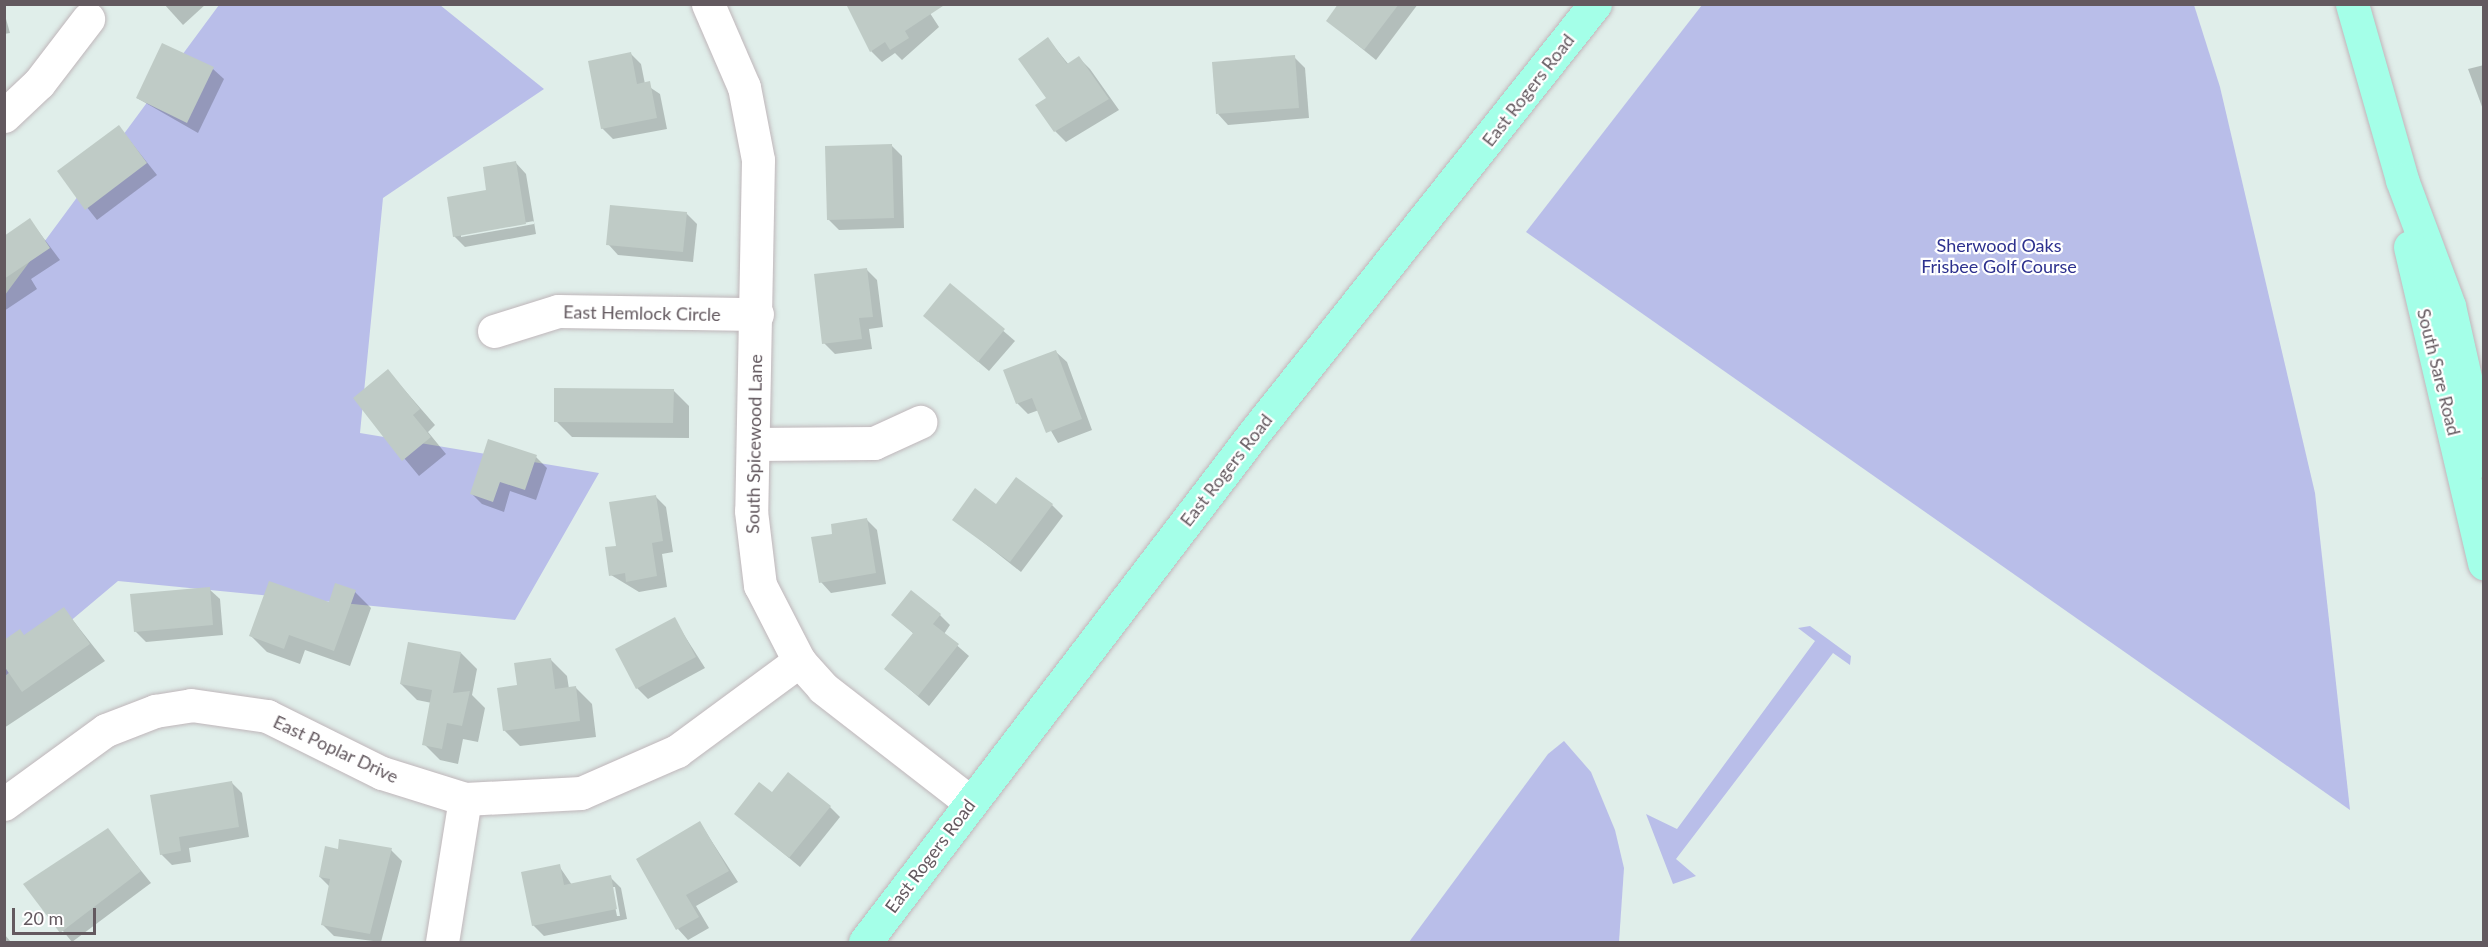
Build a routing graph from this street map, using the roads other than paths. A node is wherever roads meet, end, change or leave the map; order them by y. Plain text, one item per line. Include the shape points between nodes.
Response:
1 (708, 4) edge
2 (1595, 4) edge
3 (2352, 4) edge
4 (88, 19) dead end
5 (4, 116) edge
6 (2402, 180) junction
7 (757, 314) junction
8 (494, 331) dead end
9 (920, 422) dead end
10 (753, 444) junction
11 (2484, 461) edge
12 (2483, 555) edge
13 (799, 661) junction
14 (465, 798) junction
15 (970, 802) junction
16 (4, 804) edge
17 (442, 942) edge
18 (865, 942) edge

1 - 7 street, South Spicewood Lane via 735,61 753,124
2 - 15 main road, East Rogers Road
3 - 6 main road, South Sare Road
4 - 5 street via 39,83
6 - 11 main road, South Sare Road via 2449,306
6 - 12 main road, South Sare Road via 2414,274
7 - 8 street, East Hemlock Circle via 558,311
7 - 10 street, South Spicewood Lane
9 - 10 street via 874,443
10 - 13 street, South Spicewood Lane via 756,569 770,610
13 - 14 street, East Poplar Drive via 677,751 615,782 546,798
13 - 15 street, South Spicewood Lane via 852,714
14 - 16 street, East Poplar Drive via 382,773 267,716 191,705 155,711 106,730
14 - 17 street
15 - 18 main road, East Rogers Road

